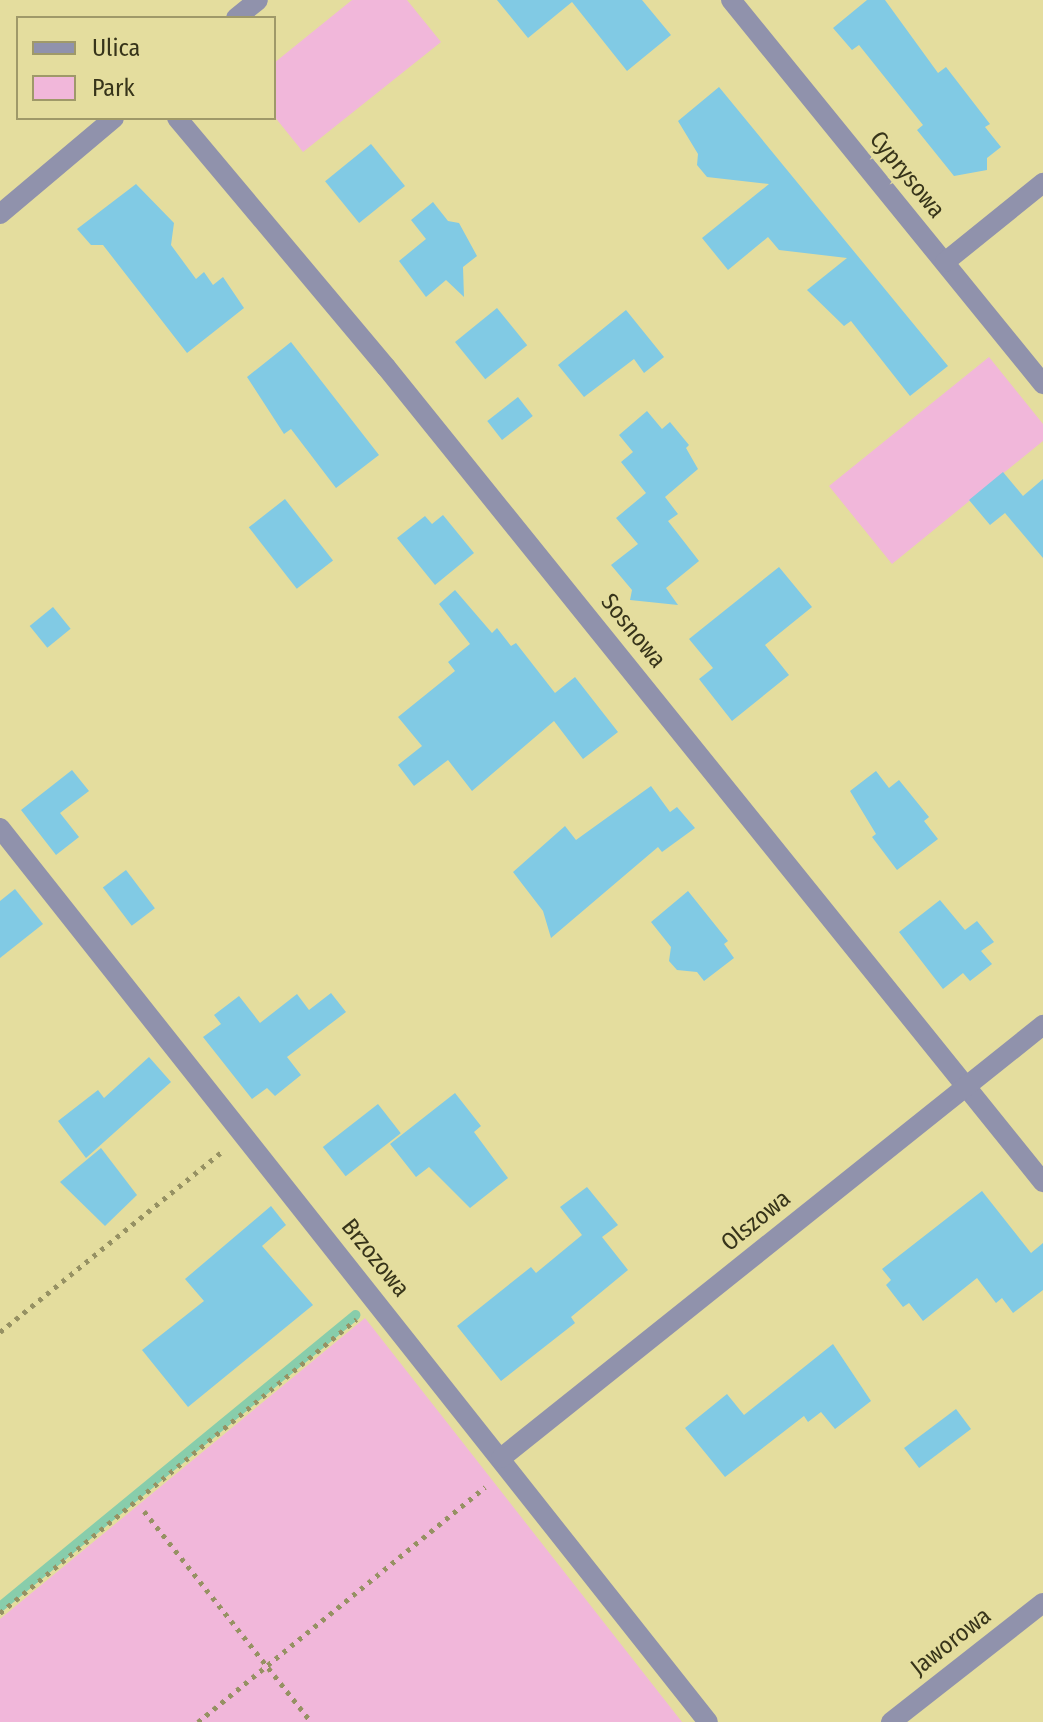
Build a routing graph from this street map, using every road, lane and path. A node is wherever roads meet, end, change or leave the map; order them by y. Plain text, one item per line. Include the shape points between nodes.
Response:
1 (258, 0) edge
2 (731, 0) edge
3 (238, 16) edge
4 (112, 120) edge
5 (179, 120) edge
6 (1043, 183) edge
7 (0, 214) edge
8 (945, 262) junction
9 (1043, 384) edge
10 (0, 828) edge
11 (1043, 1025) edge
12 (968, 1085) junction
13 (244, 1134) junction
14 (1043, 1182) edge
15 (377, 1302) junction
16 (0, 1332) edge
17 (501, 1458) junction
18 (485, 1487) dead end
19 (144, 1511) dead end
20 (1043, 1603) edge
21 (0, 1613) edge
22 (267, 1666) junction
23 (198, 1722) edge
24 (311, 1722) edge
25 (708, 1722) edge
26 (891, 1722) edge

1 - 3 street
2 - 8 street, Cyprysowa
4 - 7 street
5 - 12 street, Sosnowa via 268,222
6 - 8 street
8 - 9 street, Cyprysowa
10 - 13 street, Brzozowa
11 - 12 street, Olszowa
12 - 14 street, Sosnowa
12 - 17 street, Olszowa
13 - 15 street, Brzozowa
13 - 16 path
15 - 17 street, Brzozowa
15 - 21 path
17 - 25 street, Brzozowa
18 - 22 path
19 - 22 path
20 - 26 street, Jaworowa
22 - 23 path
22 - 24 path

